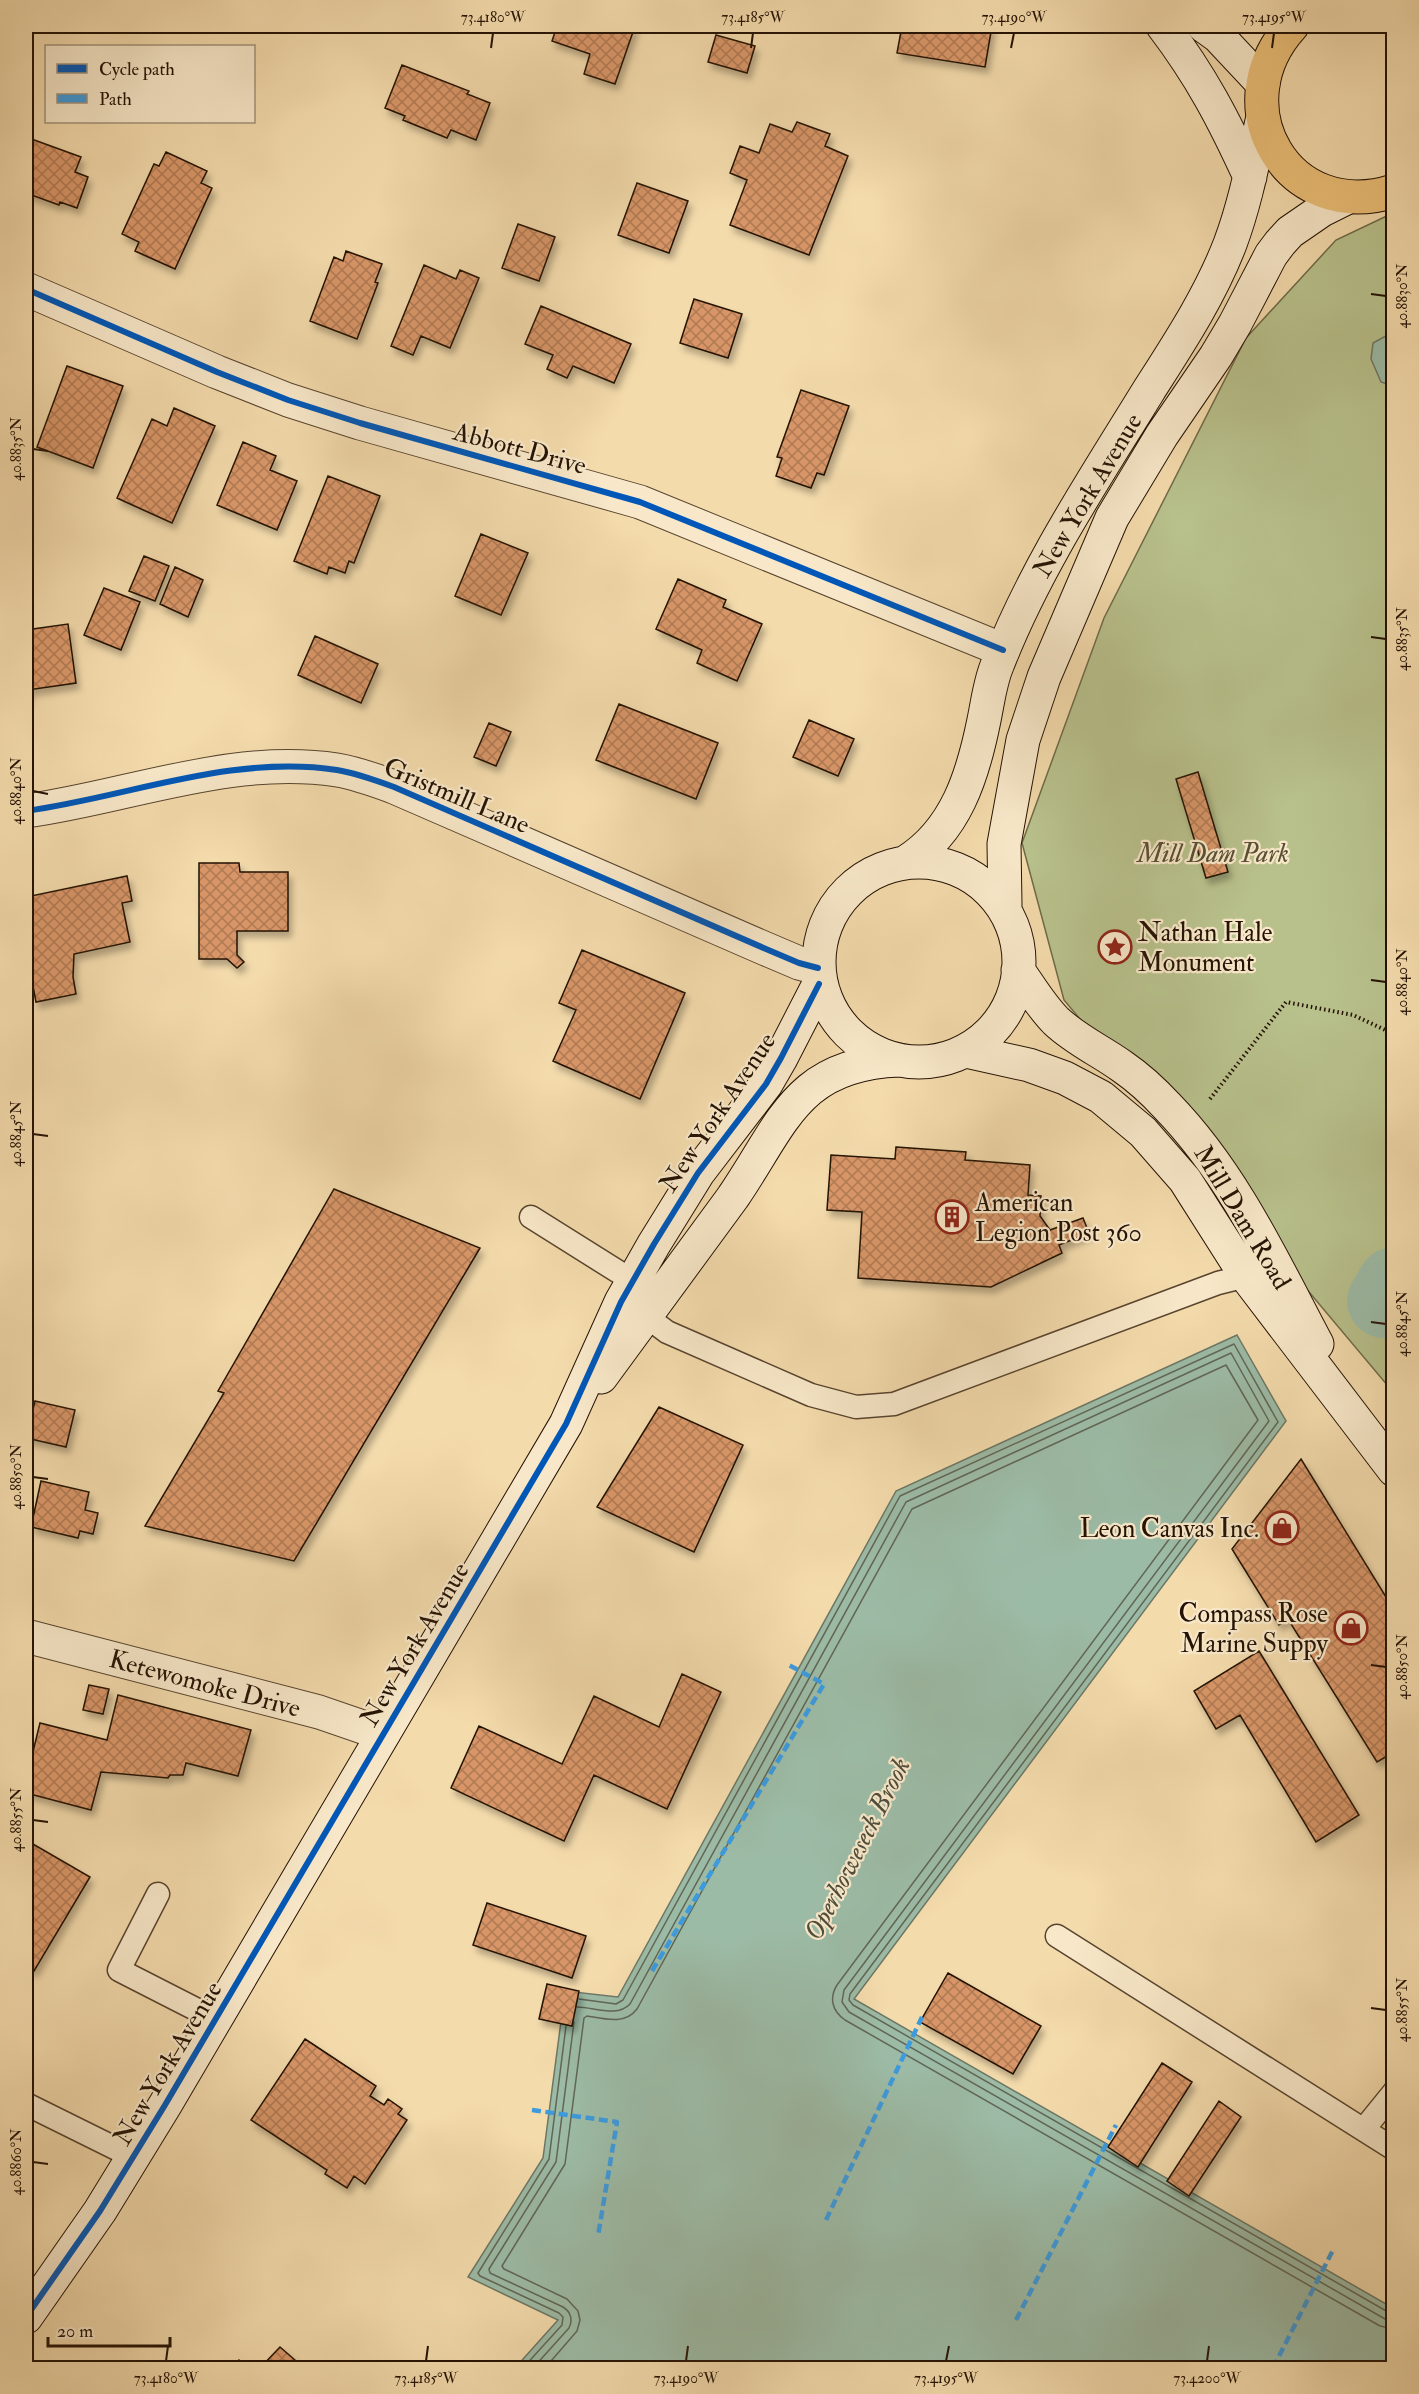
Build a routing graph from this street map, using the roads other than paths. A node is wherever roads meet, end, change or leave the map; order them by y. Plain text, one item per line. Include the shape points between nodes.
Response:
1 (1163, 26) edge
2 (1204, 26) edge
3 (1292, 26) edge
4 (1263, 84) junction
5 (1262, 121) junction
6 (1250, 177) junction
7 (1394, 191) edge
8 (1348, 197) junction
9 (26, 289) edge
10 (1003, 650) junction
11 (26, 811) edge
12 (906, 862) junction
13 (1005, 905) junction
14 (1018, 970) junction
15 (818, 976) junction
16 (970, 1052) junction
17 (900, 1060) junction
18 (531, 1217) dead end
19 (1246, 1276) junction
20 (633, 1281) junction
21 (647, 1317) junction
22 (1357, 1420) junction
23 (566, 1424) junction
24 (1394, 1470) edge
25 (26, 1636) edge
26 (383, 1734) junction
27 (158, 1894) dead end
28 (1057, 1936) dead end
29 (215, 2019) junction
30 (1394, 2092) edge
31 (26, 2104) edge
32 (1364, 2128) junction
33 (1394, 2149) edge
34 (134, 2157) junction
35 (26, 2317) edge

1 - 6 street via 1210,95
2 - 4 street
3 - 4 main road via 1274,49
4 - 5 main road
5 - 6 street, New York Avenue
5 - 8 main road via 1274,149 1295,174 1312,186
6 - 10 street, New York Avenue via 1230,244 1207,294 1049,557
7 - 8 main road
8 - 13 street, New York Avenue via 1322,210 1280,243 1216,356 1112,518 1044,676 1023,740 1004,844
9 - 10 street, Abbott Drive via 288,400 640,502
10 - 12 street, New York Avenue via 964,794 932,842
11 - 15 street, Gristmill Lane via 209,774 277,768 336,770 394,787 799,963
12 - 13 street via 960,871 976,879
12 - 15 street via 868,877 841,901 823,933
13 - 14 street
14 - 16 street via 1010,1006 988,1038
14 - 22 street, Mill Dam Road via 1056,1021 1147,1086 1187,1128 1252,1221
15 - 17 street via 833,1015 843,1027 875,1051
15 - 20 street, New York Avenue via 781,1058 693,1181
16 - 17 street via 934,1061
16 - 19 street, Mill Dam Road via 1029,1065 1065,1078 1122,1113 1185,1180
17 - 21 street, New York Avenue via 842,1070 812,1085 798,1099 783,1116 734,1197
18 - 20 lane
19 - 21 lane via 894,1404 856,1407 781,1383 667,1332
19 - 22 street, Mill Dam Road
20 - 23 street, New York Avenue
21 - 23 street, New York Avenue
22 - 24 street, Mill Dam Road
23 - 26 street, New York Avenue
25 - 26 street, Ketewomoke Drive via 319,1712
26 - 29 street, New York Avenue
27 - 29 lane via 119,1970
28 - 32 lane
29 - 34 street, New York Avenue
30 - 32 lane
31 - 34 lane
32 - 33 lane
34 - 35 street, New York Avenue

